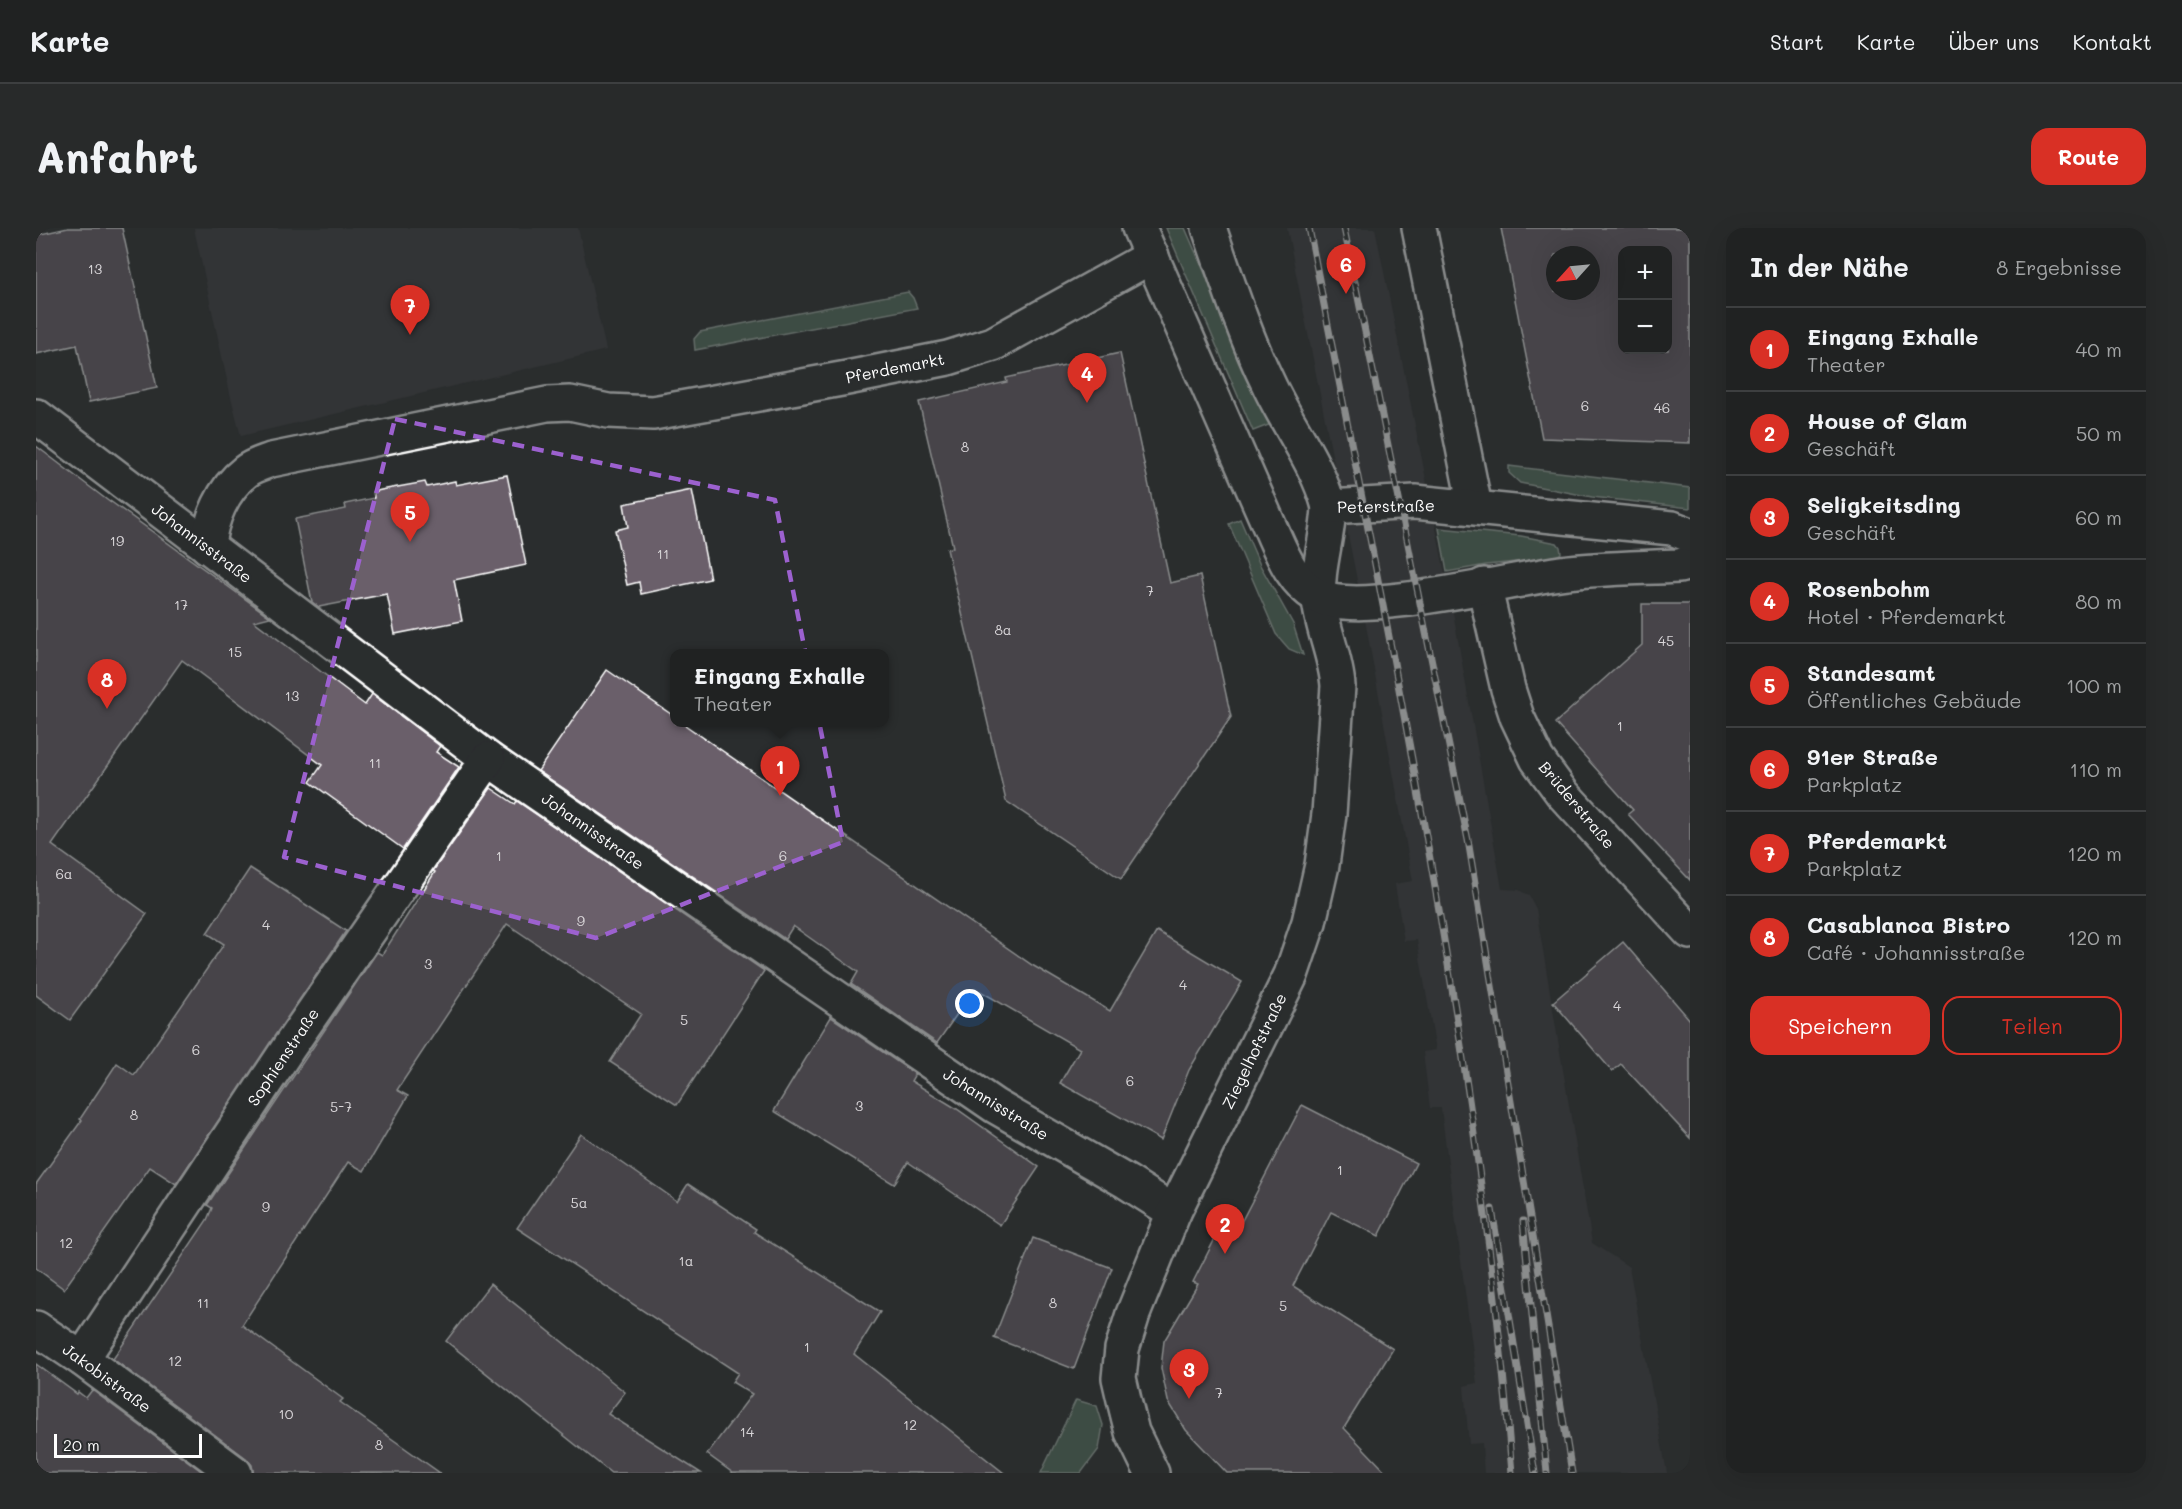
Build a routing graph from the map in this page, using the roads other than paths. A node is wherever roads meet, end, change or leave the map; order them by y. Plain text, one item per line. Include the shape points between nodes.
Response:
1 (1209, 228) edge
2 (1419, 228) edge
3 (1145, 242) edge
4 (36, 416) edge
5 (1329, 507) junction
6 (1475, 507) junction
7 (1690, 535) edge
8 (208, 548) junction
9 (1690, 563) edge
10 (1484, 585) junction
11 (1319, 597) junction
12 (488, 759) junction
13 (1690, 932) edge
14 (1174, 1212) junction
15 (36, 1328) edge
16 (82, 1359) junction
17 (1141, 1470) edge
18 (236, 1473) edge

1 - 5 street via 1252,348
2 - 6 street
3 - 8 street, Pferdemarkt via 993,344 948,358 653,413 547,404 271,460 245,472 224,495 213,521
3 - 11 street, Pferdemarkt via 1247,480 1290,569
4 - 8 street, Johannisstraße
5 - 6 street, Peterstraße via 1415,502
5 - 11 street, Peterstraße
6 - 7 street, Peterstraße via 1672,528
8 - 12 street, Johannisstraße
9 - 10 street via 1562,573
10 - 11 street via 1391,602 1353,603
10 - 13 street, Brüderstraße via 1508,689 1537,759 1562,793
11 - 14 street, Ziegelhofstraße via 1337,677 1337,707 1329,814 1309,922 1291,975
12 - 14 street, Johannisstraße via 994,1106
12 - 16 street, Sophienstraße via 289,1047
14 - 17 street, Ziegelhofstraße via 1122,1349 1119,1377
15 - 16 street, Jakobistraße
16 - 18 street, Jakobistraße

